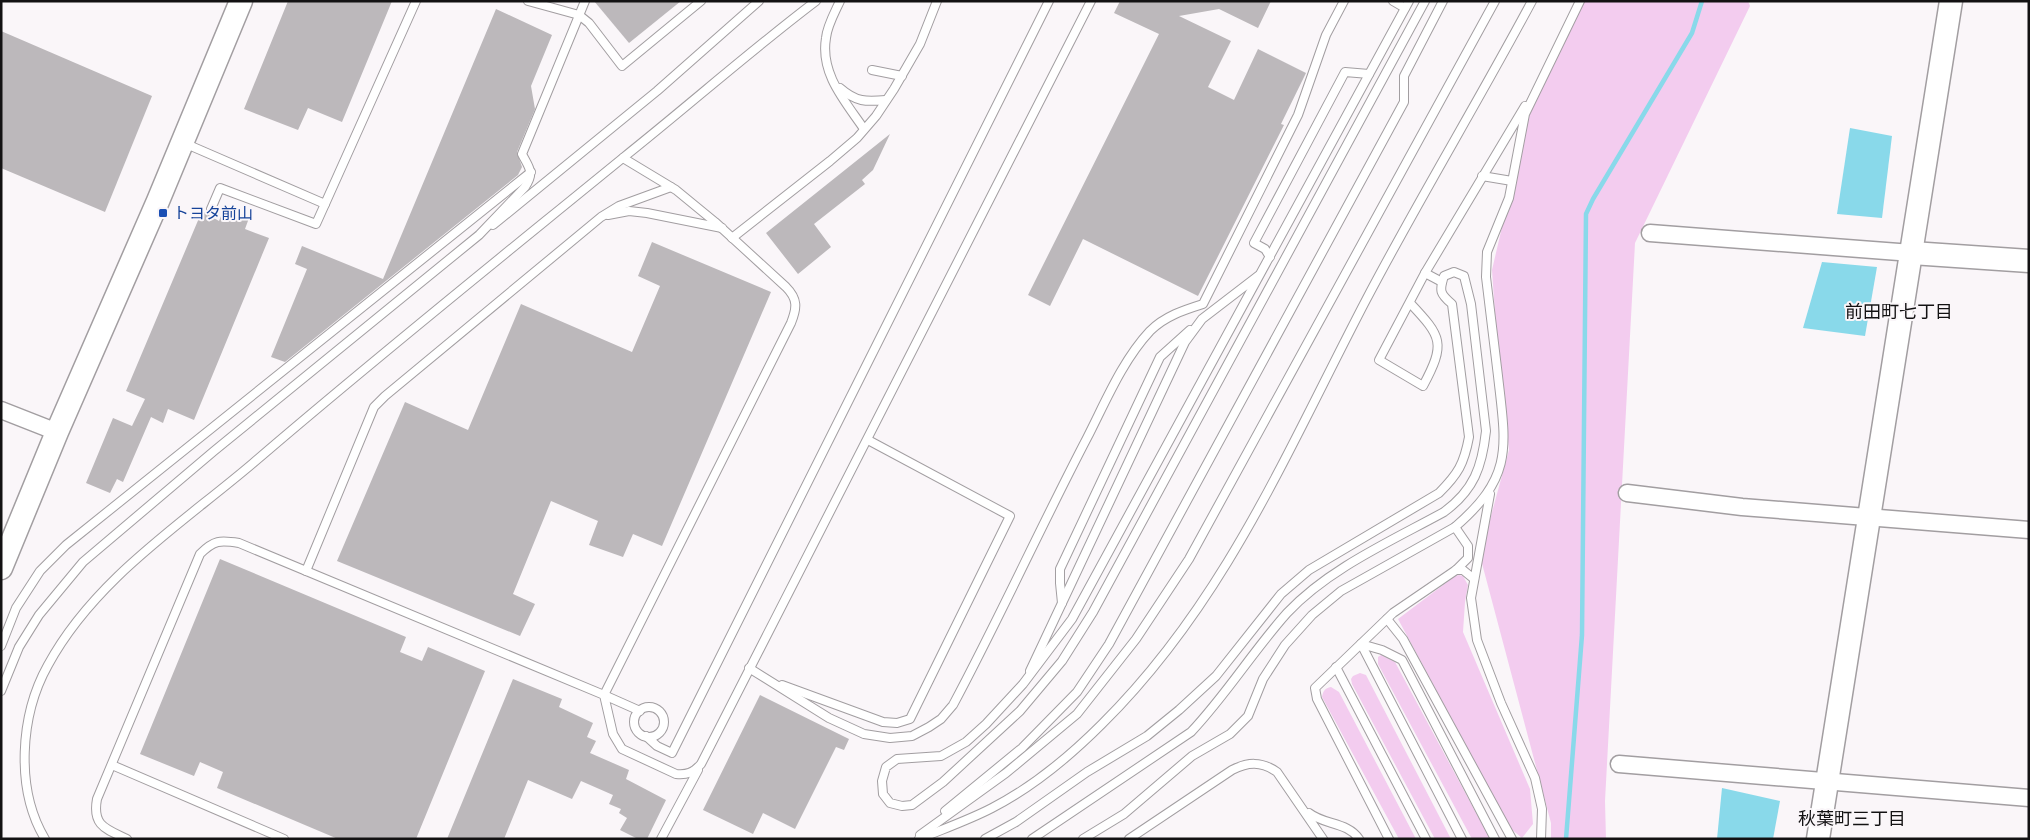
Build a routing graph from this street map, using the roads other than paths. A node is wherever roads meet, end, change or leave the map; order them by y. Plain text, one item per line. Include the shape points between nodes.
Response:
1 (241, 1) edge
2 (416, 1) edge
3 (528, 1) edge
4 (585, 1) edge
5 (702, 1) edge
6 (758, 1) edge
7 (816, 1) edge
8 (840, 1) edge
9 (938, 1) edge
10 (1049, 1) edge
11 (1091, 1) edge
12 (1344, 1) edge
13 (1393, 1) edge
14 (1425, 1) edge
15 (1443, 1) edge
16 (1495, 1) edge
17 (1532, 1) edge
18 (1580, 1) edge
19 (1951, 1) edge
20 (1407, 5) edge
21 (579, 14) junction
22 (872, 70) dead end
23 (1370, 74) junction
24 (902, 76) junction
25 (831, 80) junction
26 (1537, 87) junction
27 (886, 100) junction
28 (864, 129) junction
29 (183, 142) junction
30 (623, 158) junction
31 (531, 172) junction
32 (1482, 176) junction
33 (1512, 181) junction
34 (670, 187) junction
35 (325, 204) junction
36 (211, 208) dead end
37 (601, 217) junction
38 (722, 228) junction
39 (1650, 233) dead end
40 (479, 235) junction
41 (732, 238) junction
42 (1912, 253) junction
43 (1270, 257) junction
44 (2029, 262) edge
45 (1425, 273) junction
46 (1260, 274) junction
47 (1442, 282) junction
48 (1410, 303) junction
49 (1202, 319) junction
50 (1, 410) edge
51 (57, 432) junction
52 (868, 440) junction
53 (1491, 489) junction
54 (1627, 493) dead end
55 (1870, 517) junction
56 (1455, 527) junction
57 (2029, 530) edge
58 (1, 568) edge
59 (1456, 570) junction
60 (306, 571) junction
61 (1474, 579) junction
62 (1062, 602) junction
63 (1387, 619) junction
64 (1361, 644) junction
65 (1, 646) edge
66 (1336, 667) junction
67 (749, 668) junction
68 (768, 680) junction
69 (1023, 684) junction
70 (1, 691) edge
71 (604, 694) junction
72 (640, 711) junction
73 (646, 736) junction
74 (701, 764) junction
75 (1619, 764) dead end
76 (112, 765) junction
77 (1827, 783) junction
78 (2029, 798) edge
79 (1303, 808) junction
80 (45, 839) edge
81 (127, 839) edge
82 (284, 839) edge
83 (661, 839) edge
84 (916, 839) edge
85 (985, 839) edge
86 (1032, 839) edge
87 (1083, 839) edge
88 (1129, 839) edge
89 (1323, 839) edge
90 (1359, 839) edge
91 (1389, 839) edge
92 (1426, 839) edge
93 (1462, 839) edge
94 (1495, 839) edge
95 (1512, 839) edge
96 (1541, 839) edge
97 (1818, 839) edge

1 - 29 street
2 - 35 lane
3 - 21 lane
4 - 21 lane
5 - 21 lane via 622,66
6 - 40 lane via 657,91
7 - 30 lane
8 - 25 lane via 826,37 825,63
9 - 24 lane
10 - 73 lane via 672,754
11 - 52 lane
12 - 68 lane via 1326,35 1298,115 1203,304 1168,316 1151,331 1120,374 953,705 930,727 912,736 890,738 864,734 829,718
13 - 20 lane
14 - 69 lane via 1093,612 1062,661 1020,712 922,798 912,805 890,803 883,794 886,768 897,759 941,756 966,742
15 - 84 lane via 1404,76 1404,102 1109,644 1077,692 1022,748
16 - 84 lane via 1193,550 1136,638 1078,714 1006,773
17 - 84 lane via 1366,299 1257,513 1177,639 1134,692 1081,745 1044,774 993,808
18 - 26 lane
19 - 42 street
20 - 23 lane
21 - 31 lane via 522,154
22 - 24 lane
23 - 43 lane
23 - 43 lane via 1345,72 1254,244 1265,249
24 - 27 lane
25 - 27 lane via 850,98 867,102
25 - 28 lane
26 - 32 lane
26 - 33 lane via 1525,114
27 - 28 lane
28 - 41 lane via 830,161
29 - 35 lane
29 - 51 street
30 - 34 lane
30 - 80 lane via 334,393 114,578 76,623 47,666 32,704 24,744 27,790
31 - 40 lane via 525,187
31 - 65 lane via 66,545 40,571 16,608
32 - 33 lane
32 - 45 lane
33 - 53 lane via 1509,198 1486,252 1486,277 1505,435 1502,462
34 - 37 lane via 619,206
34 - 38 lane
35 - 36 lane via 316,224 220,188
37 - 38 lane via 629,211
37 - 60 lane via 374,407
38 - 41 lane
39 - 42 street
40 - 70 lane via 83,562 38,615 19,647
41 - 71 lane via 794,296 797,309
42 - 44 street
42 - 55 street
43 - 46 lane
45 - 47 lane
45 - 48 lane
46 - 49 lane
46 - 69 lane via 1072,619
47 - 85 lane via 1443,296 1452,304 1469,437 1466,457 1455,477 1439,493 1309,570 1281,594 1216,676 1147,736
47 - 86 lane via 1444,276 1454,272 1464,276 1471,304 1486,431 1479,470 1470,488 1444,512 1334,574 1312,591 1288,613 1191,732
48 - 48 lane via 1379,360 1423,386 1435,363 1439,344 1427,321
49 - 62 lane via 1185,342
49 - 62 lane via 1160,358 1060,569
50 - 51 street
51 - 58 street
52 - 67 lane
52 - 68 lane via 1010,516 910,719 897,723 883,722
53 - 56 lane via 1472,513
53 - 61 lane
54 - 55 street via 1742,507
55 - 57 street
55 - 77 street
56 - 59 lane via 1468,546 1468,558
56 - 87 lane via 1341,592 1312,616 1285,645 1264,679 1248,716 1230,734 1192,756 1124,814
59 - 61 lane via 1463,570
59 - 63 lane
60 - 71 lane
60 - 76 lane via 239,543 222,541 210,544 200,554
61 - 96 lane via 1471,598 1477,640 1535,778 1542,809
62 - 69 lane
63 - 64 lane
63 - 95 lane via 1403,639
64 - 66 lane
64 - 93 lane
64 - 94 lane via 1402,660
66 - 91 lane via 1315,688 1317,699
66 - 92 lane
67 - 68 lane
67 - 74 lane
71 - 72 lane
71 - 74 lane via 613,734 622,749 676,774 695,772
72 - 73 lane via 635,718 636,727
72 - 73 lane via 655,709 664,720 660,733
74 - 83 lane
75 - 77 street
76 - 81 lane via 97,799 97,820 106,830
76 - 82 lane
77 - 78 street
77 - 97 street
79 - 88 lane via 1276,772 1268,766 1245,764
79 - 89 lane
79 - 90 lane via 1325,822 1348,829

